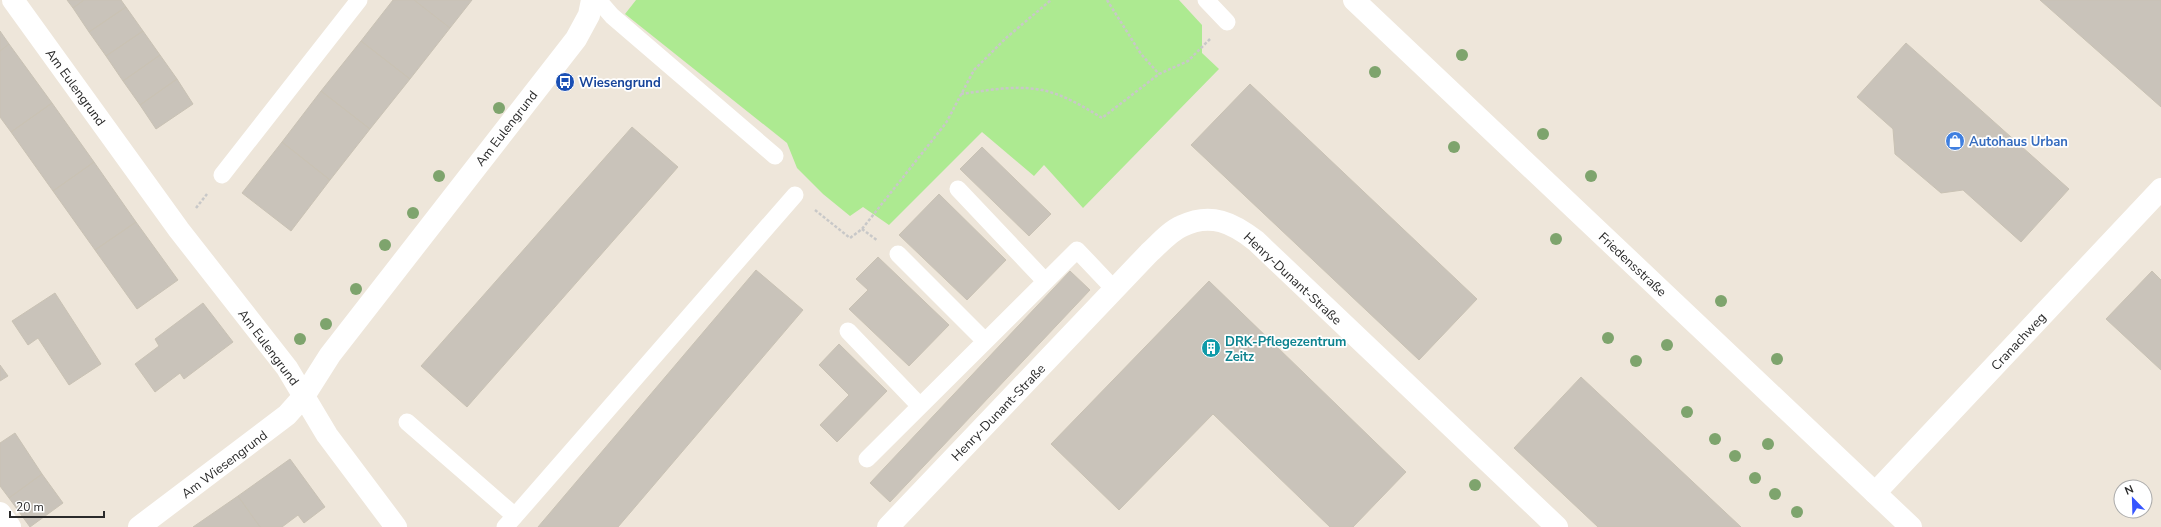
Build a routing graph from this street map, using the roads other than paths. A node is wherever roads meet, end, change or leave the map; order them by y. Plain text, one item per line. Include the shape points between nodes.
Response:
1 (13, 0) edge
2 (359, 0) edge
3 (592, 0) edge
4 (598, 0) edge
5 (1206, 0) edge
6 (1354, 0) edge
7 (1227, 22) road end
8 (775, 156) dead end
9 (222, 175) road end
10 (958, 189) dead end
11 (2161, 189) edge
12 (795, 195) road end
13 (898, 254) dead end
14 (1046, 281) junction
15 (1114, 289) junction
16 (848, 331) dead end
17 (985, 341) junction
18 (304, 396) junction
19 (920, 406) junction
20 (407, 422) dead end
21 (867, 459) dead end
22 (1875, 492) junction
23 (0, 513) edge
24 (510, 521) edge
25 (10, 527) edge
26 (139, 527) edge
27 (396, 527) edge
28 (888, 527) edge
29 (1557, 527) edge
30 (1911, 527) edge

1 - 18 street, Am Eulengrund via 179,230 287,368
2 - 9 lane
3 - 18 street, Am Eulengrund via 589,15 576,39 330,355
4 - 8 lane via 612,16
5 - 7 lane
6 - 22 street, Friedensstraße
10 - 14 lane
11 - 22 street, Cranachweg
12 - 24 lane
13 - 17 lane
14 - 15 lane via 1076,250
14 - 17 lane
15 - 28 street, Henry-Dunant-Straße
15 - 29 street, Henry-Dunant-Straße via 1148,253 1182,226 1202,220 1222,220 1242,230
16 - 19 lane
17 - 19 lane
18 - 26 street, Am Wiesengrund via 273,428
18 - 27 street via 327,435
19 - 21 lane
20 - 24 lane
22 - 30 street, Friedensstraße
23 - 25 street

